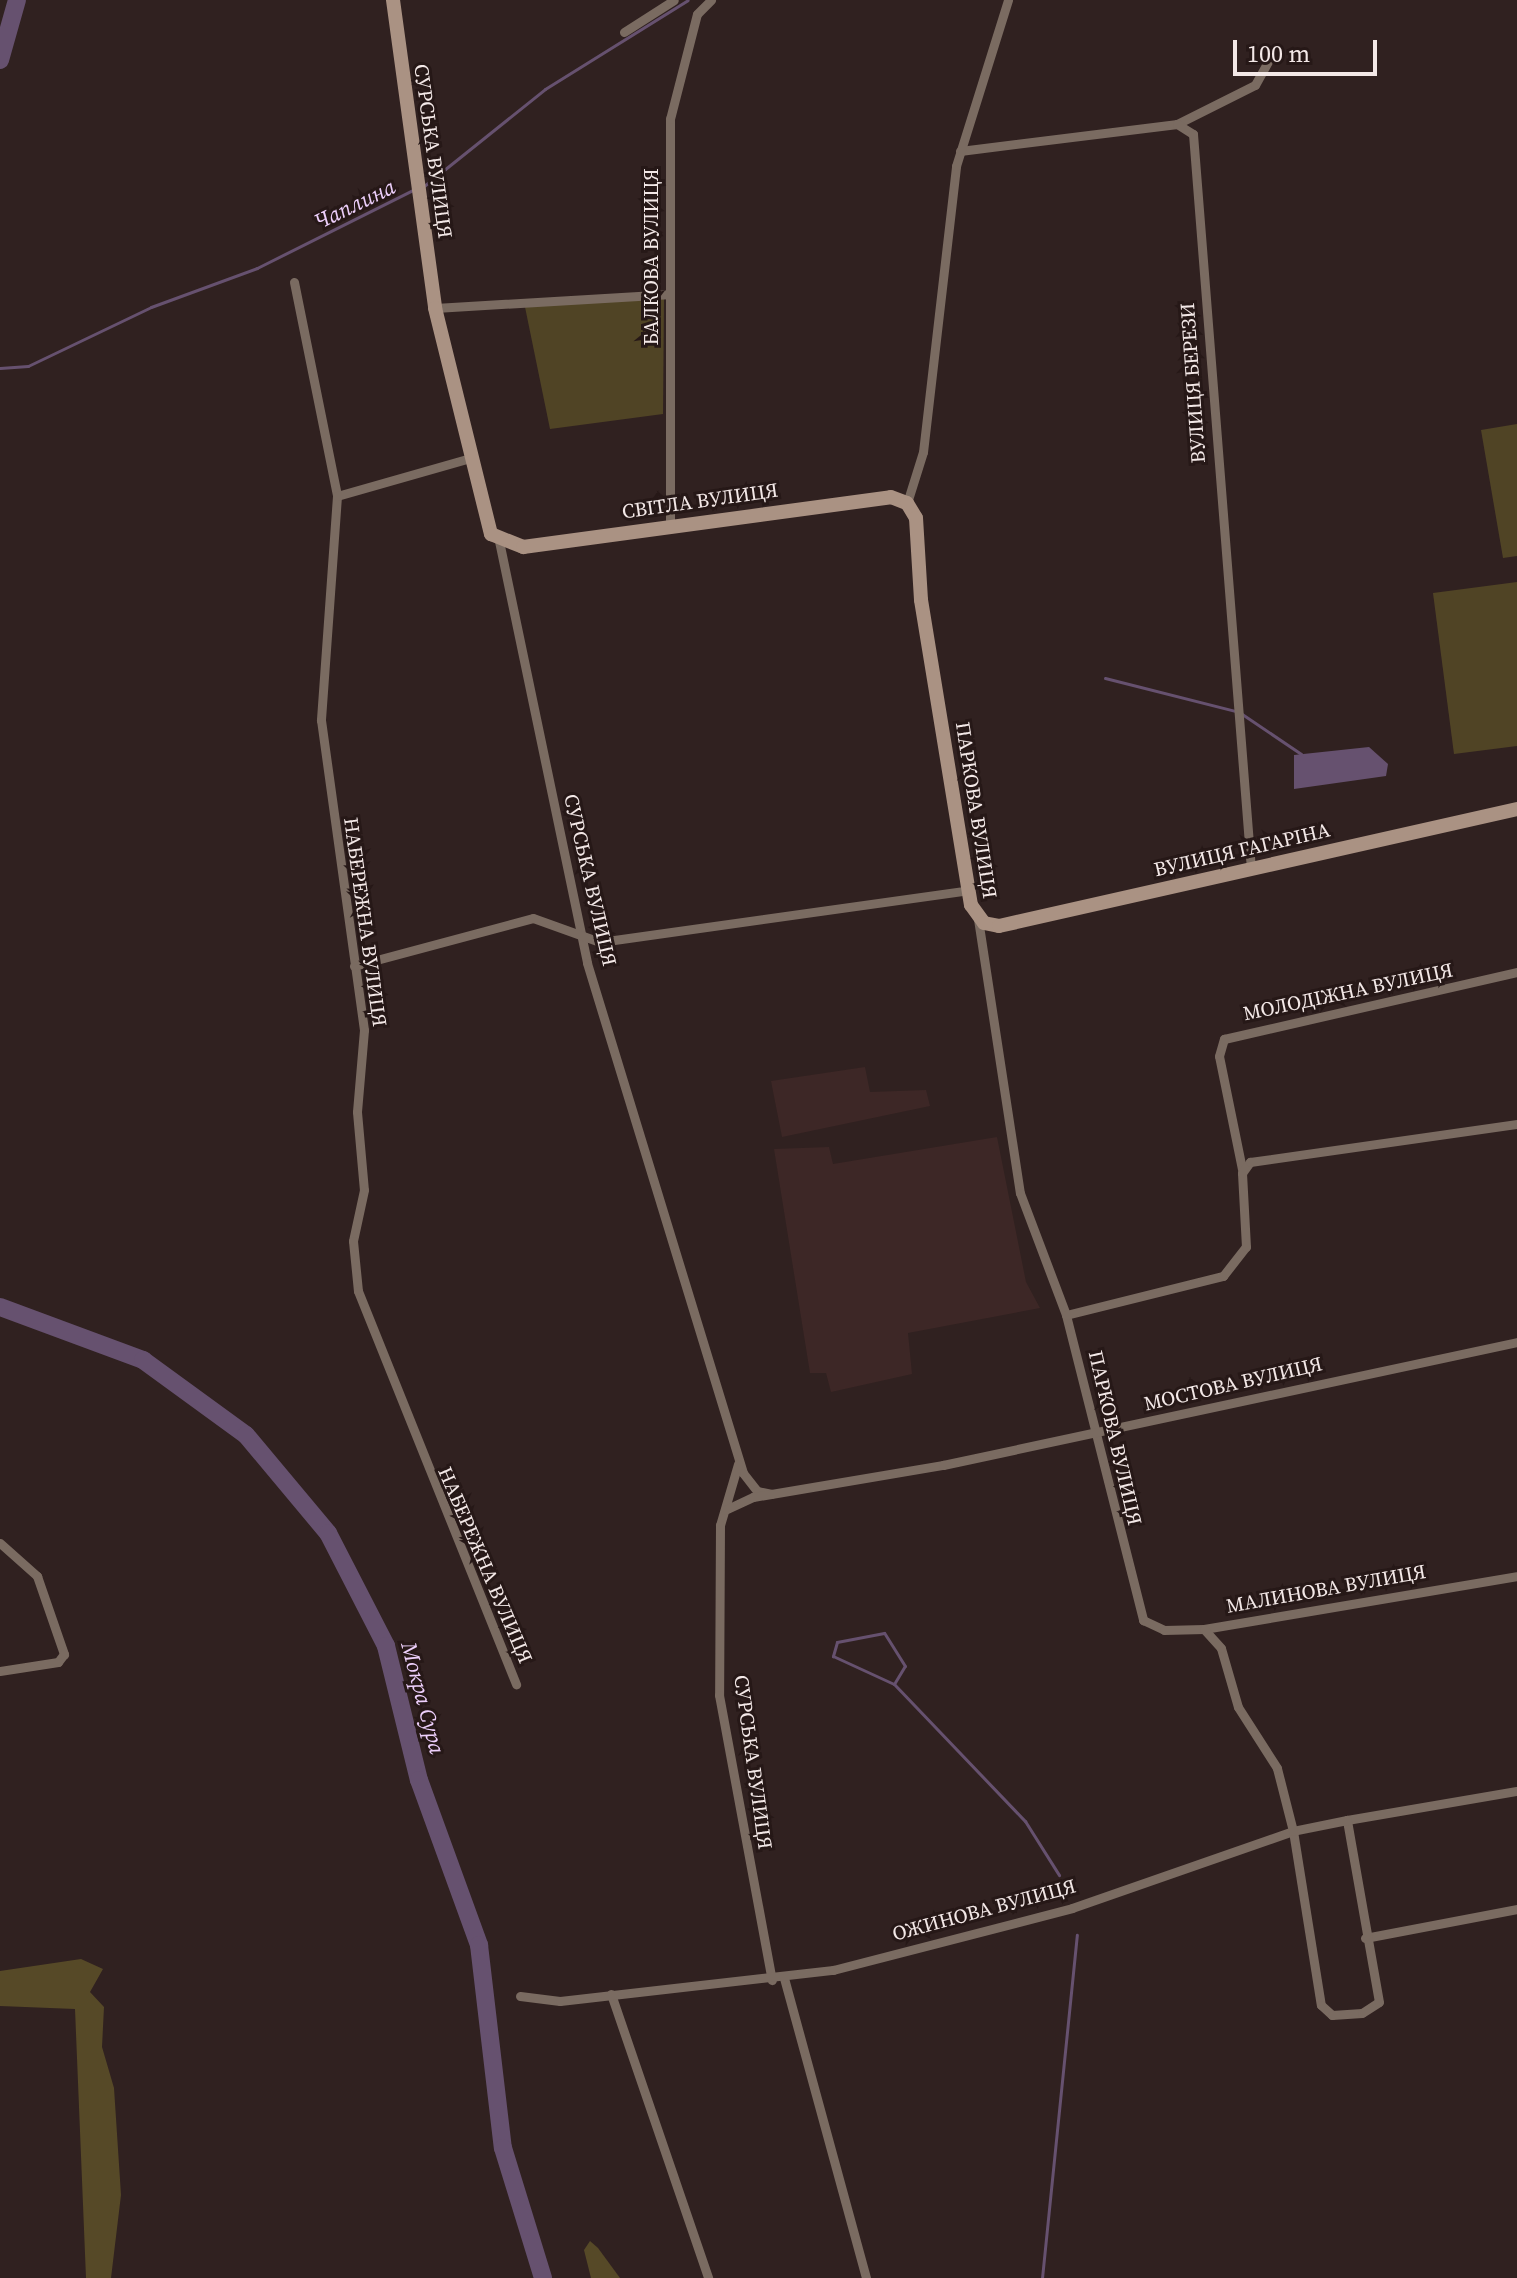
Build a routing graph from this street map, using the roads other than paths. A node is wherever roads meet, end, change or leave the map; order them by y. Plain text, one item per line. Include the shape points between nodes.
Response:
1 (393, 0) edge
2 (674, 0) edge
3 (711, 0) edge
4 (1008, 0) edge
5 (624, 32) dead end
6 (1268, 62) dead end
7 (1177, 124) junction
8 (960, 151) junction
9 (294, 282) dead end
10 (668, 294) junction
11 (435, 308) junction
12 (467, 459) junction
13 (337, 496) junction
14 (907, 503) junction
15 (670, 524) junction
16 (499, 541) junction
17 (1517, 809) edge
18 (1251, 869) junction
19 (969, 890) junction
20 (978, 919) junction
21 (583, 939) junction
22 (354, 966) junction
23 (1517, 972) edge
24 (1517, 1124) edge
25 (1242, 1169) junction
26 (1066, 1315) junction
27 (1517, 1342) edge
28 (1094, 1434) junction
29 (738, 1455) junction
30 (772, 1494) junction
31 (725, 1510) junction
32 (0, 1543) edge
33 (1517, 1576) edge
34 (1143, 1620) joint
35 (1204, 1629) junction
36 (0, 1671) edge
37 (516, 1684) dead end
38 (1517, 1791) edge
39 (1347, 1820) junction
40 (1293, 1831) junction
41 (1517, 1909) edge
42 (1365, 1938) junction
43 (784, 1978) junction
44 (772, 1980) junction
45 (611, 1994) junction
46 (520, 1996) dead end
47 (708, 2278) edge
48 (866, 2278) edge

1 - 11 street, СУРСЬКА ВУЛИЦЯ
2 - 5 street
3 - 10 street, БАЛКОВА ВУЛИЦЯ via 697,14 675,82
4 - 8 street
6 - 7 street via 1255,85
7 - 8 street
7 - 18 street, ВУЛИЦЯ БЕРЕЗИ via 1195,140
8 - 14 street via 923,452
9 - 13 street, НАБЕРЕЖНА ВУЛИЦЯ
10 - 11 street
10 - 15 street, БАЛКОВА ВУЛИЦЯ
11 - 12 street, СУРСЬКА ВУЛИЦЯ
12 - 13 street
12 - 16 street, СУРСЬКА ВУЛИЦЯ via 486,526
13 - 22 street, НАБЕРЕЖНА ВУЛИЦЯ via 321,720
14 - 15 street, СВІТЛА ВУЛИЦЯ via 891,497
14 - 19 street, ПАРКОВА ВУЛИЦЯ via 916,518 921,600
15 - 16 street, СВІТЛА ВУЛИЦЯ via 523,547
16 - 21 street, СУРСЬКА ВУЛИЦЯ
17 - 18 street, ВУЛИЦЯ ГАГАРІНА
18 - 20 street, ВУЛИЦЯ ГАГАРІНА via 999,926
19 - 20 street, ПАРКОВА ВУЛИЦЯ
19 - 21 street
20 - 26 street, ПАРКОВА ВУЛИЦЯ via 1020,1193
21 - 22 street via 554,920 533,918
21 - 29 street, СУРСЬКА ВУЛИЦЯ
22 - 37 street, НАБЕРЕЖНА ВУЛИЦЯ via 364,1030 358,1291
23 - 25 street, МОЛОДІЖНА ВУЛИЦЯ via 1224,1039 1219,1056
24 - 25 street via 1254,1160
25 - 26 street via 1248,1238 1223,1276
26 - 28 street, ПАРКОВА ВУЛИЦЯ
27 - 28 street, МОСТОВА ВУЛИЦЯ
28 - 30 street, МОСТОВА ВУЛИЦЯ
28 - 34 street, ПАРКОВА ВУЛИЦЯ
29 - 30 street, СУРСЬКА ВУЛИЦЯ via 751,1486
29 - 31 street, СУРСЬКА ВУЛИЦЯ
30 - 31 street, МОСТОВА ВУЛИЦЯ
31 - 44 street, СУРСЬКА ВУЛИЦЯ via 719,1695
32 - 36 street via 37,1576 62,1658
33 - 35 street, МАЛИНОВА ВУЛИЦЯ
34 - 35 street, МАЛИНОВА ВУЛИЦЯ via 1164,1630
35 - 40 street via 1221,1648 1238,1707 1277,1768
38 - 39 street
39 - 40 street, ОЖИНОВА ВУЛИЦЯ
39 - 42 street
40 - 42 street via 1321,2005 1332,2015 1362,2013 1379,2002
40 - 43 street, ОЖИНОВА ВУЛИЦЯ via 1072,1908
41 - 42 street
43 - 44 street, ОЖИНОВА ВУЛИЦЯ
43 - 48 street
44 - 45 street, ОЖИНОВА ВУЛИЦЯ
45 - 46 street, ОЖИНОВА ВУЛИЦЯ via 537,2002
45 - 47 street

